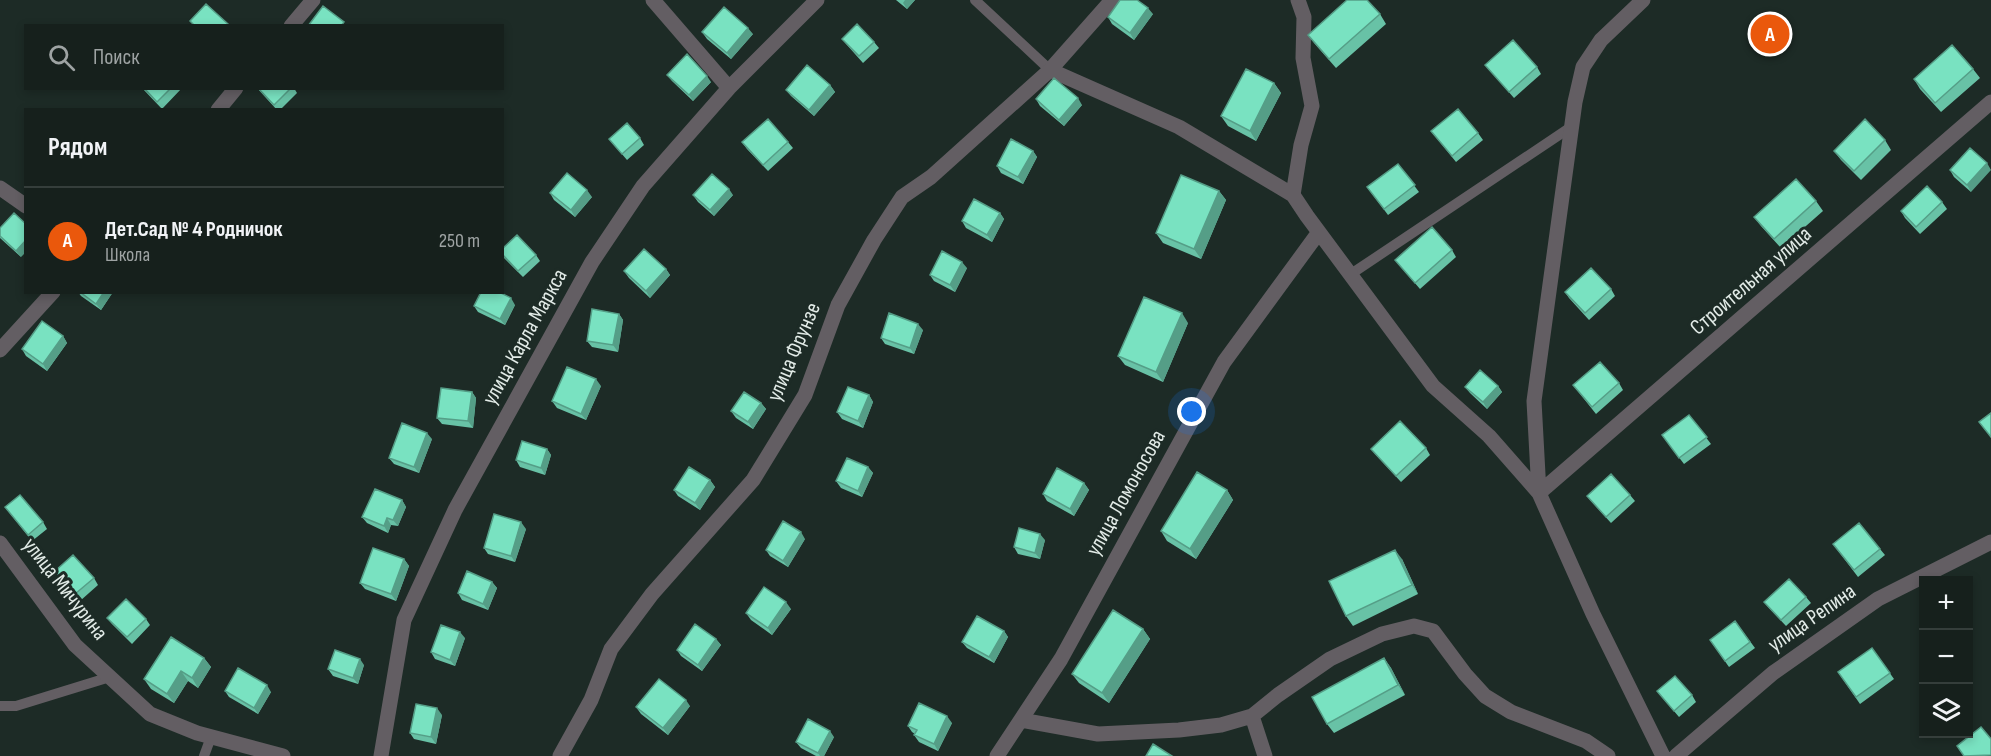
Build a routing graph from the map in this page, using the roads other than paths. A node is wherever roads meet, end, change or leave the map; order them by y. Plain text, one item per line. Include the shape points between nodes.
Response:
1 (313, 0) edge
2 (653, 0) edge
3 (817, 0) edge
4 (975, 0) edge
5 (1112, 0) edge
6 (1298, 0) edge
7 (1643, 0) edge
8 (293, 24) edge
9 (1050, 70) junction
10 (729, 88) junction
11 (234, 90) edge
12 (1991, 102) edge
13 (220, 108) edge
14 (1571, 127) junction
15 (0, 188) edge
16 (1293, 195) junction
17 (24, 205) edge
18 (1319, 232) junction
19 (1351, 274) junction
20 (51, 294) edge
21 (0, 350) edge
22 (1539, 493) junction
23 (1991, 542) edge
24 (0, 543) edge
25 (110, 676) junction
26 (0, 706) edge
27 (1252, 716) junction
28 (1021, 720) junction
29 (211, 737) junction
30 (204, 756) edge
31 (283, 756) edge
32 (381, 756) edge
33 (560, 756) edge
34 (997, 756) edge
35 (1265, 756) edge
36 (1608, 756) edge
37 (1663, 756) edge
38 (1676, 756) edge

1 - 8 street
2 - 10 street
3 - 10 street, улица Карла Маркса
4 - 9 lane
5 - 9 street, улица Фрунзе
6 - 16 street via 1304,17 1303,58 1312,106
7 - 14 street via 1601,40 1583,67
9 - 16 street via 1179,127
9 - 33 street, улица Фрунзе via 931,177 902,197 838,305 805,395 794,414 753,480 652,594 611,649 591,700
10 - 32 street, улица Карла Маркса via 643,186 592,262 455,510 404,620
11 - 13 street
12 - 22 street, Строительная улица
14 - 19 lane
14 - 22 street via 1534,401
15 - 17 street
16 - 18 street
18 - 19 street
18 - 28 street, улица Ломоносова via 1224,362 1060,659
19 - 22 street via 1433,386 1489,436
20 - 21 street
22 - 37 street
23 - 38 street, улица Репина via 1878,599 1773,673
24 - 25 street, улица Мичурина via 75,645
25 - 26 lane via 16,706
25 - 29 street, улица Мичурина via 150,714
27 - 28 street via 1221,725 1179,730 1098,734
27 - 35 street
27 - 36 street via 1330,659 1382,634 1414,626 1433,631 1485,696 1511,712 1586,741
28 - 34 street, улица Ломоносова
29 - 30 lane
29 - 31 street, улица Мичурина

